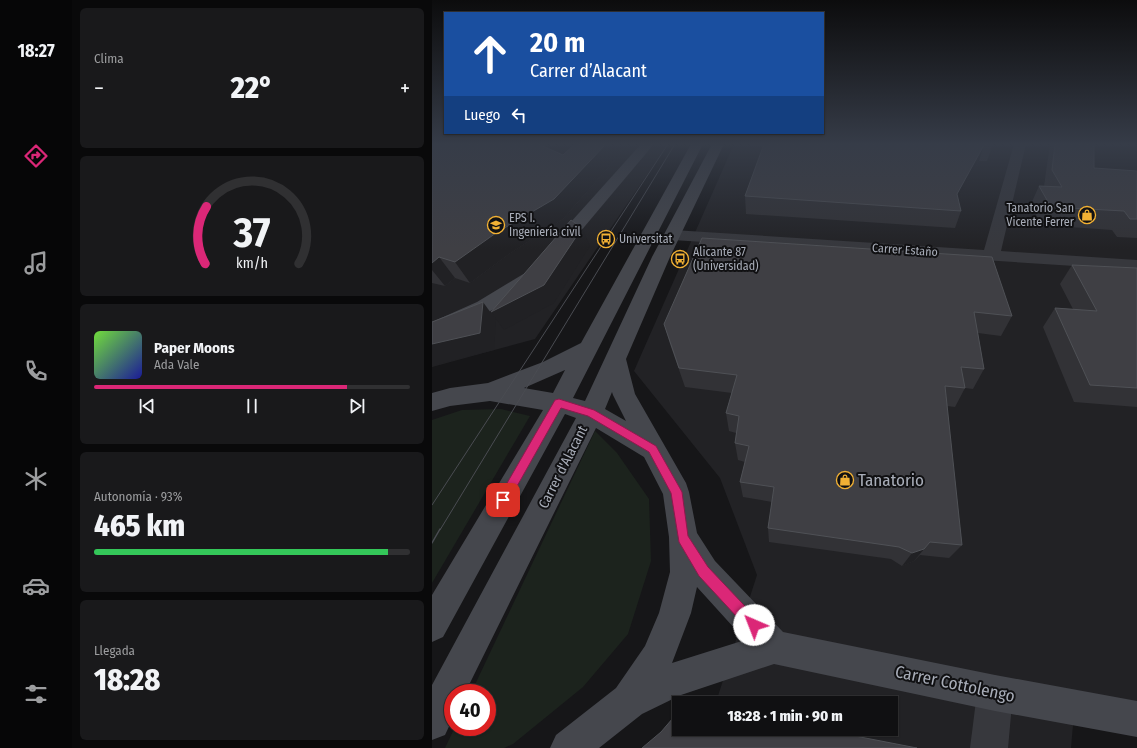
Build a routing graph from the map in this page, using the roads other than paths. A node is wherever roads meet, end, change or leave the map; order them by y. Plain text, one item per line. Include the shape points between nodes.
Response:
1 (617, 179) edge
2 (678, 179) edge
3 (701, 179) edge
4 (1011, 179) edge
5 (673, 235) junction
6 (991, 256) junction
7 (1137, 265) edge
8 (432, 329) edge
9 (588, 348) junction
10 (615, 358) junction
11 (490, 392) junction
12 (432, 402) edge
13 (559, 403) junction
14 (591, 413) junction
15 (653, 449) junction
16 (683, 537) junction
17 (432, 626) edge
18 (774, 647) junction
19 (995, 693) junction
20 (629, 701) junction
21 (1137, 719) edge
22 (432, 722) edge
23 (569, 748) edge
24 (989, 748) edge

1 - 8 street via 534,275 477,310
2 - 9 street
3 - 5 street, Carrer d'Alacant
4 - 6 street
5 - 6 street, Carrer Estaño
5 - 10 street, Carrer d'Alacant
6 - 7 street, Carrer Estaño
9 - 11 street via 551,368
9 - 13 street
10 - 14 street, Carrer d'Alacant
10 - 15 street via 624,395
11 - 12 street
11 - 13 street
13 - 14 street
13 - 17 street
14 - 15 street
14 - 22 street, Carrer d'Alacant
15 - 16 street via 676,492
16 - 18 street via 704,572
16 - 20 street via 685,572 675,612 658,658
18 - 19 street, Carrer Cottolengo
18 - 20 street via 676,679
19 - 21 street, Carrer Cottolengo
19 - 24 street
20 - 23 street

